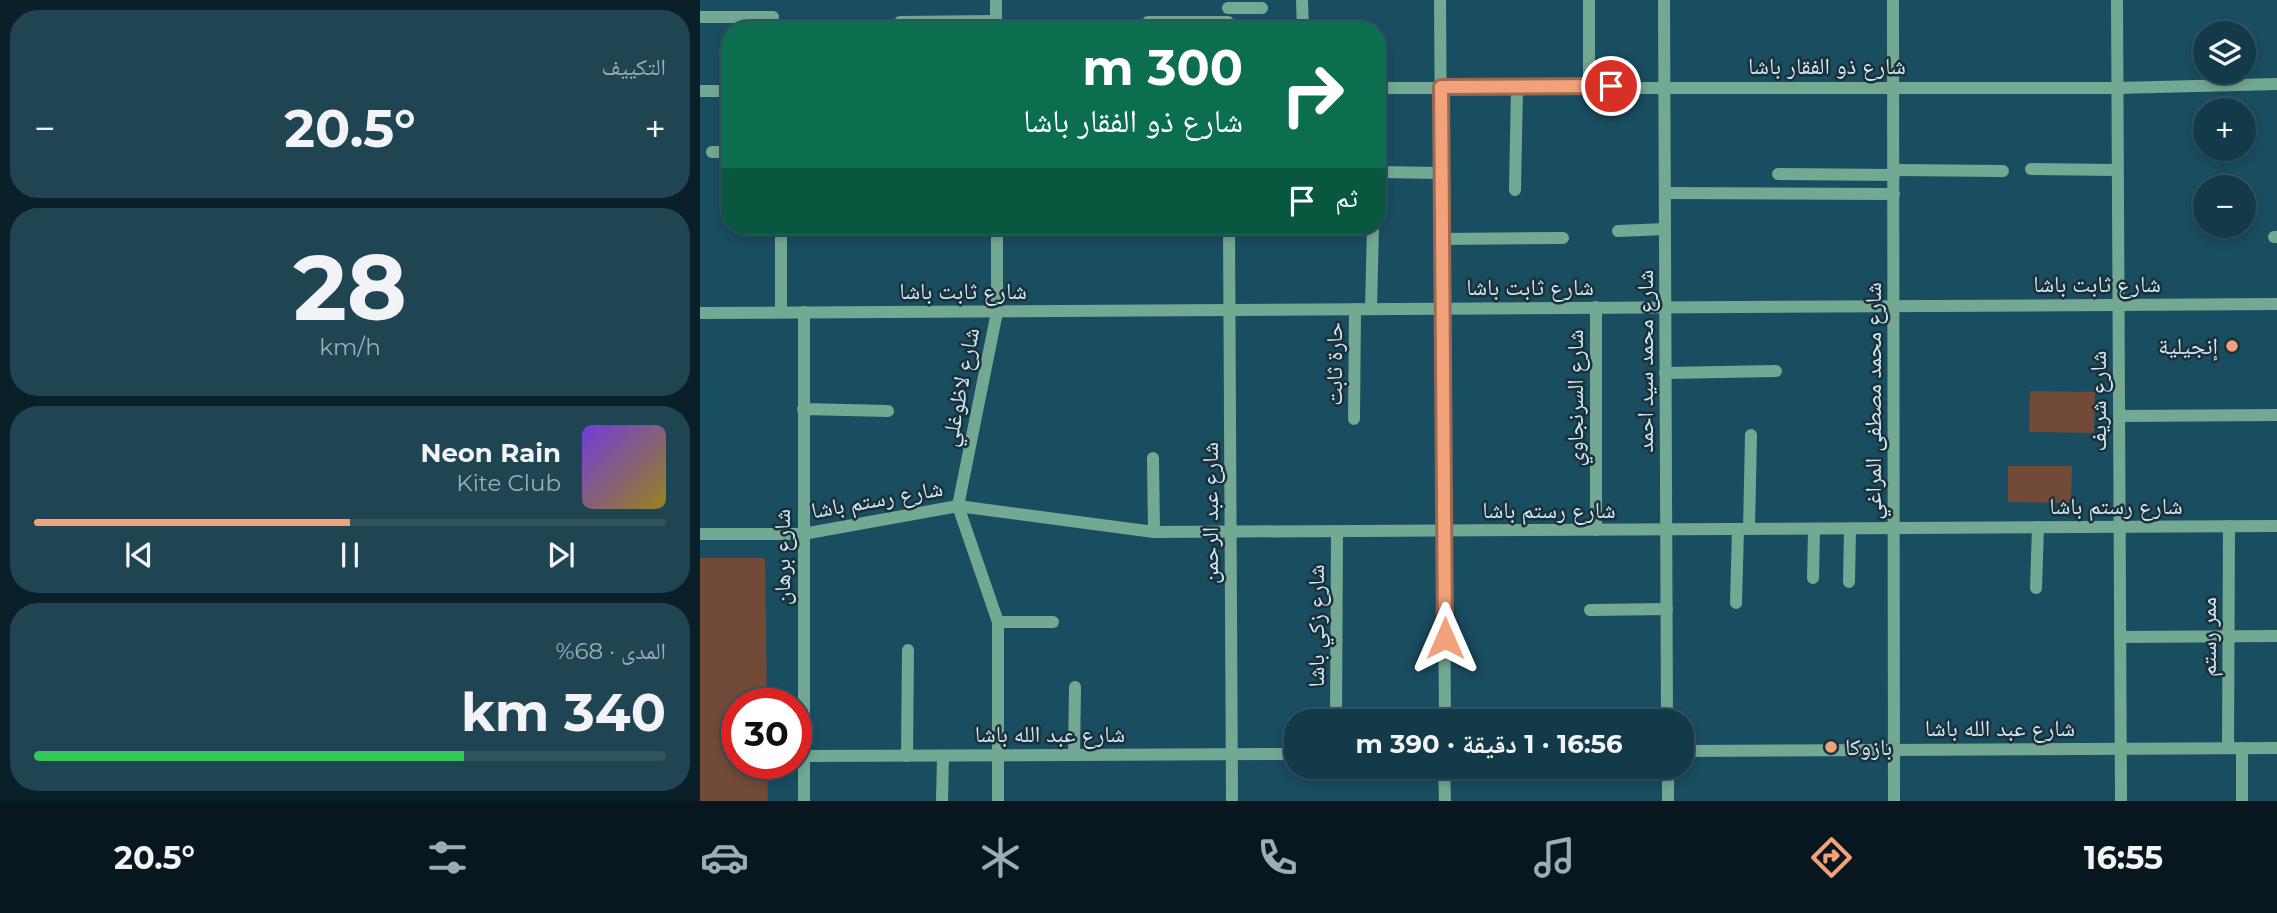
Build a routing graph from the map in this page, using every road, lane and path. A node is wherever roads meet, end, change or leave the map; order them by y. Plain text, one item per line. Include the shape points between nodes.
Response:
1 (996, 0) edge
2 (1302, 0) edge
3 (1440, 0) edge
4 (1589, 0) edge
5 (1664, 0) edge
6 (1893, 0) edge
7 (2117, 0) edge
8 (1228, 4) edge
9 (1262, 8) dead end
10 (700, 17) edge
11 (773, 17) dead end
12 (996, 21) edge
13 (1303, 21) edge
14 (2277, 84) edge
15 (1589, 86) junction
16 (1664, 86) junction
17 (1441, 87) junction
18 (1517, 87) junction
19 (1893, 87) junction
20 (1386, 88) edge
21 (2117, 88) junction
22 (700, 91) edge
23 (721, 91) edge
24 (712, 152) dead end
25 (721, 152) edge
26 (2031, 169) dead end
27 (2117, 170) junction
28 (2003, 171) dead end
29 (1386, 172) edge
30 (1441, 173) junction
31 (1894, 173) junction
32 (1778, 174) dead end
33 (1515, 190) dead end
34 (1665, 193) junction
35 (1894, 194) junction
36 (1665, 229) junction
37 (1618, 231) dead end
38 (781, 235) edge
39 (997, 235) edge
40 (1229, 235) edge
41 (1373, 235) edge
42 (1563, 238) dead end
43 (1441, 239) junction
44 (2119, 304) junction
45 (2277, 304) edge
46 (1894, 306) junction
47 (1596, 307) junction
48 (1665, 307) junction
49 (1442, 308) junction
50 (1355, 309) junction
51 (1371, 309) junction
52 (1230, 310) junction
53 (781, 312) junction
54 (804, 312) junction
55 (997, 312) junction
56 (700, 313) edge
57 (1776, 371) dead end
58 (1665, 373) junction
59 (803, 409) junction
60 (888, 411) dead end
61 (2277, 415) edge
62 (2120, 416) junction
63 (1354, 419) dead end
64 (1751, 435) dead end
65 (1153, 458) dead end
66 (958, 506) junction
67 (2229, 526) junction
68 (2277, 526) edge
69 (2038, 527) junction
70 (2119, 527) junction
71 (1850, 529) junction
72 (1894, 529) junction
73 (1596, 530) junction
74 (1666, 530) junction
75 (1744, 530) junction
76 (1814, 530) junction
77 (1444, 531) junction
78 (1154, 532) junction
79 (1231, 532) junction
80 (1337, 532) junction
81 (700, 534) edge
82 (803, 534) junction
83 (1813, 578) dead end
84 (1849, 582) dead end
85 (2036, 588) dead end
86 (1736, 603) dead end
87 (1667, 609) junction
88 (1590, 610) dead end
89 (998, 622) junction
90 (1053, 622) dead end
91 (2229, 636) junction
92 (2277, 636) edge
93 (2120, 637) junction
94 (908, 650) dead end
95 (1075, 687) dead end
96 (804, 688) edge
97 (1336, 709) edge
98 (1445, 709) edge
99 (1667, 709) edge
100 (2121, 748) junction
101 (2228, 748) junction
102 (2242, 748) junction
103 (2277, 748) edge
104 (1894, 750) junction
105 (1694, 751) edge
106 (1232, 754) junction
107 (1284, 754) edge
108 (998, 755) junction
109 (1074, 755) junction
110 (812, 756) edge
111 (907, 756) junction
112 (943, 756) junction
113 (804, 779) edge
114 (1444, 779) edge
115 (1668, 779) edge
116 (804, 801) edge
117 (942, 801) edge
118 (998, 801) edge
119 (1232, 801) edge
120 (1445, 801) edge
121 (1668, 801) edge
122 (1894, 801) edge
123 (2121, 801) edge
124 (2242, 801) edge

1 - 12 street
2 - 13 street
3 - 17 street
4 - 15 street
5 - 16 street, شارع محمد سيد احمد
6 - 19 street, شارع محمد مصطفى المراغي
7 - 21 street, شارع شريف
8 - 9 street
10 - 11 street
14 - 21 street, شارع ذو الفقار باشا
15 - 16 street, شارع ذو الفقار باشا
15 - 18 street, شارع ذو الفقار باشا
16 - 19 street, شارع ذو الفقار باشا
16 - 34 street, شارع محمد سيد احمد
17 - 18 street, شارع ذو الفقار باشا
17 - 20 street, شارع ذو الفقار باشا
17 - 30 street
18 - 33 street
19 - 21 street, شارع ذو الفقار باشا
19 - 31 street, شارع محمد مصطفى المراغي
21 - 27 street, شارع شريف
22 - 23 street
24 - 25 street
26 - 27 street
27 - 44 street, شارع شريف
28 - 31 street
29 - 30 street
30 - 43 street
31 - 32 street
31 - 35 street, شارع محمد مصطفى المراغي
34 - 35 street
34 - 36 street, شارع محمد سيد احمد
35 - 46 street, شارع محمد مصطفى المراغي
36 - 37 street
36 - 48 street, شارع محمد سيد احمد
38 - 53 street
39 - 55 street, شارع لاظوغلي
40 - 52 street, شارع عبد الرحمن
41 - 51 street
42 - 43 street
43 - 49 street
44 - 45 street, شارع ثابت باشا
44 - 46 street, شارع ثابت باشا
44 - 62 street, شارع شريف
46 - 48 street, شارع ثابت باشا
46 - 72 street, شارع محمد مصطفى المراغي
47 - 48 street, شارع ثابت باشا
47 - 49 street, شارع ثابت باشا
47 - 73 street, شارع السرنجاوي
48 - 58 street, شارع محمد سيد احمد
49 - 51 street, شارع ثابت باشا
49 - 77 street
50 - 51 street, شارع ثابت باشا
50 - 52 street, شارع ثابت باشا
50 - 63 street, حارة ثابت
52 - 55 street, شارع ثابت باشا
52 - 79 street, شارع عبد الرحمن
53 - 54 street, شارع ثابت باشا
53 - 56 street, شارع ثابت باشا
54 - 55 street, شارع ثابت باشا
54 - 59 street, شارع برهان
55 - 66 street, شارع لاظوغلي
57 - 58 street
58 - 74 street, شارع محمد سيد احمد
59 - 60 street
59 - 82 street, شارع برهان
61 - 62 street
62 - 70 street, شارع شريف
64 - 75 street
65 - 78 street
66 - 78 street, شارع رستم باشا
66 - 82 street, شارع رستم باشا
66 - 89 street
67 - 68 street, شارع رستم باشا
67 - 70 street, شارع رستم باشا
67 - 91 street, ممر رستم
69 - 70 street, شارع رستم باشا
69 - 72 street, شارع رستم باشا
69 - 85 street
70 - 93 street, شارع شريف
71 - 72 street, شارع رستم باشا
71 - 76 street, شارع رستم باشا
71 - 84 street
72 - 104 street, شارع محمد مصطفى المراغي
73 - 74 street, شارع رستم باشا
73 - 77 street, شارع رستم باشا
74 - 75 street, شارع رستم باشا
74 - 87 street, شارع محمد سيد احمد
75 - 76 street, شارع رستم باشا
75 - 86 street
76 - 83 street
77 - 80 street, شارع رستم باشا
77 - 98 street
78 - 79 street, شارع رستم باشا
79 - 80 street, شارع رستم باشا
79 - 106 street, شارع عبد الرحمن
80 - 97 street, شارع زكي باشا
81 - 82 street, شارع رستم باشا
82 - 96 street, شارع برهان
87 - 88 street
87 - 99 street, شارع محمد سيد احمد
89 - 90 street
89 - 108 street
91 - 92 street
91 - 93 street
91 - 101 street, ممر رستم
93 - 100 street, شارع شريف
94 - 111 street
95 - 109 street
100 - 101 street, شارع عبد الله باشا
100 - 104 street, شارع عبد الله باشا
100 - 123 street, شارع شريف
101 - 102 street, شارع عبد الله باشا
102 - 103 street, شارع عبد الله باشا
102 - 124 street
104 - 105 street, شارع عبد الله باشا
104 - 122 street, شارع محمد مصطفى المراغي
106 - 107 street, شارع عبد الله باشا
106 - 109 street, شارع عبد الله باشا
106 - 119 street, شارع عبد الرحمن
108 - 109 street, شارع عبد الله باشا
108 - 112 street, شارع عبد الله باشا
108 - 118 street
110 - 111 street, شارع عبد الله باشا
111 - 112 street, شارع عبد الله باشا
112 - 117 street
113 - 116 street, شارع برهان
114 - 120 street
115 - 121 street

